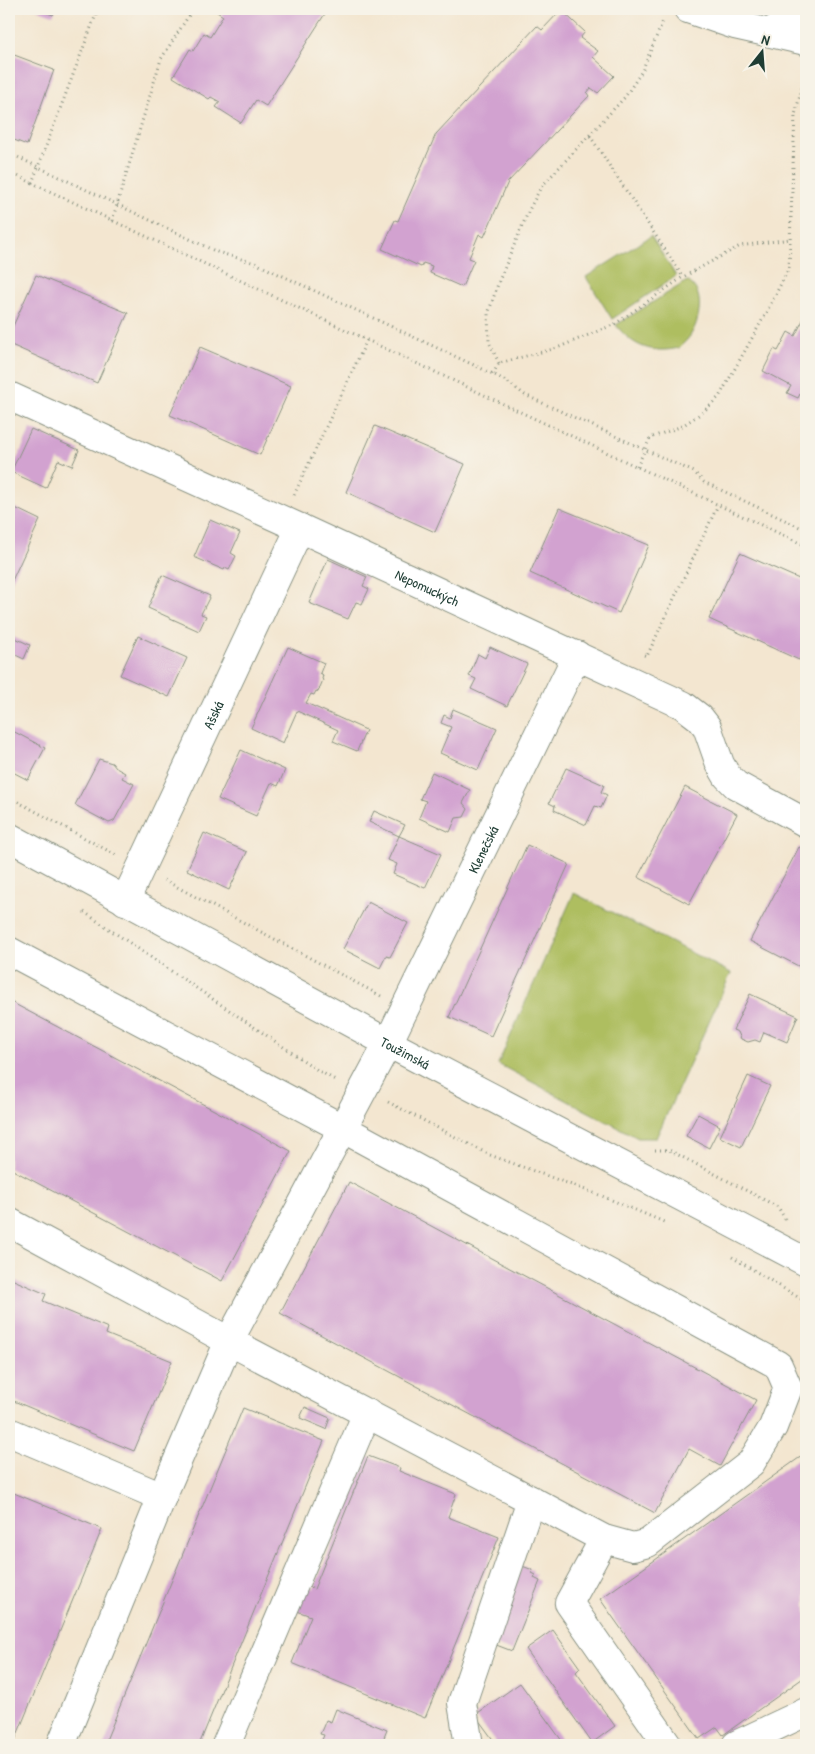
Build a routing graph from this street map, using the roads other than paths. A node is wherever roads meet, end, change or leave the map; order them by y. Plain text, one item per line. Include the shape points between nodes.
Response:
1 (797, 9) edge
2 (676, 13) edge
3 (770, 32) junction
4 (806, 41) edge
5 (11, 404) edge
6 (291, 524) junction
7 (577, 655) junction
8 (806, 823) edge
9 (9, 838) edge
10 (125, 901) junction
11 (9, 951) edge
12 (388, 1043) junction
13 (342, 1128) junction
14 (9, 1222) edge
15 (806, 1262) edge
16 (229, 1341) junction
17 (797, 1386) edge
18 (367, 1413) junction
19 (9, 1432) edge
20 (162, 1497) junction
21 (531, 1500) junction
22 (604, 1539) junction
23 (806, 1712) edge
24 (61, 1745) edge
25 (226, 1745) edge
26 (469, 1745) edge
27 (668, 1745) edge
28 (736, 1745) edge

1 - 3 street via 792,19
2 - 3 street
3 - 4 street
5 - 6 street, Nepomuckých
6 - 7 street, Nepomuckých
6 - 10 street, Ašská
7 - 8 street, Nepomuckých via 692,712 707,727 720,764 736,785
7 - 12 street, Klenečská
9 - 10 street, Toužimská
10 - 12 street, Toužimská
11 - 13 street
12 - 13 street, Klenečská
12 - 15 street, Toužimská
13 - 16 street, Klenečská
13 - 17 street via 778,1365
14 - 16 street
16 - 18 street
16 - 20 street, Klenečská
17 - 22 street via 751,1463 648,1543 633,1547
18 - 21 street
18 - 25 street
19 - 20 street
20 - 24 street, Klenečská
21 - 22 street
21 - 26 street via 462,1703
22 - 27 street via 569,1603
23 - 28 street

